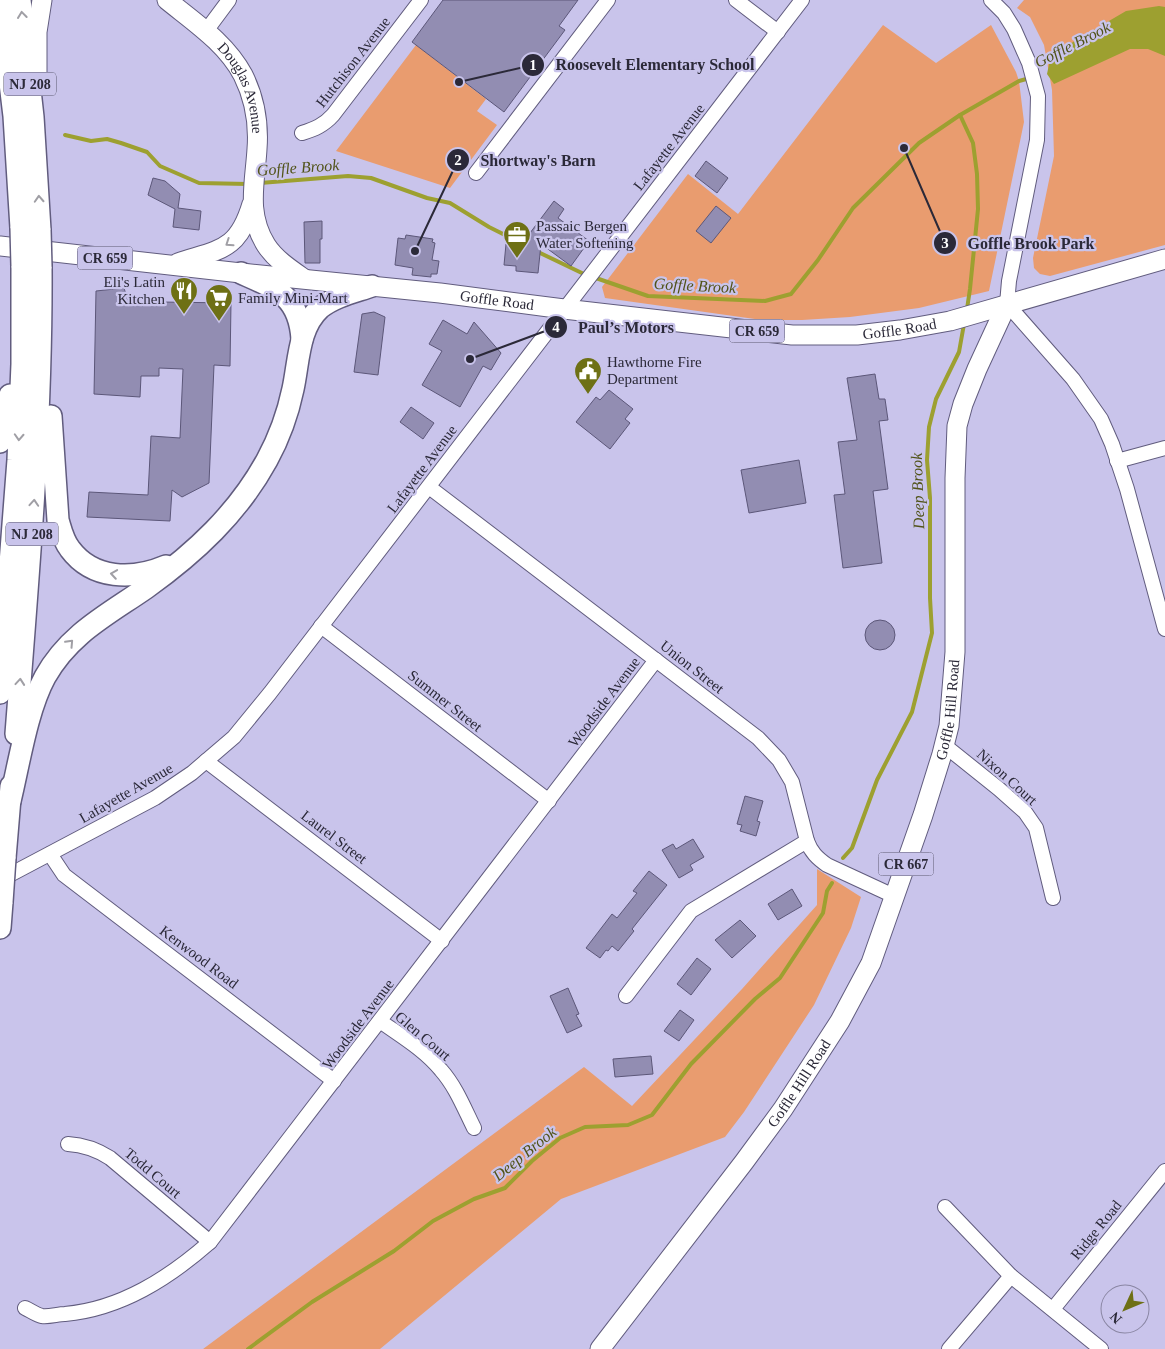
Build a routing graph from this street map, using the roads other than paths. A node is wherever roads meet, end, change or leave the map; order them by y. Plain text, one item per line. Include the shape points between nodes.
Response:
1 (0, 0) edge
2 (20, 0) edge
3 (42, 0) edge
4 (167, 0) edge
5 (229, 0) edge
6 (420, 0) edge
7 (608, 0) edge
8 (736, 0) edge
9 (802, 0) edge
10 (991, 0) edge
11 (206, 31) junction
12 (778, 32) junction
13 (0, 111) edge
14 (302, 133) dead end
15 (37, 168) junction
16 (476, 173) dead end
17 (254, 190) junction
18 (30, 229) junction
19 (0, 246) edge
20 (1165, 259) edge
21 (173, 264) junction
22 (31, 266) junction
23 (242, 273) junction
24 (304, 278) junction
25 (372, 286) junction
26 (1007, 304) junction
27 (564, 309) junction
28 (302, 339) junction
29 (0, 442) edge
30 (1165, 448) edge
31 (1117, 461) junction
32 (429, 488) junction
33 (192, 551) junction
34 (1164, 622) edge
35 (321, 626) junction
36 (656, 660) junction
37 (0, 693) edge
38 (944, 745) junction
39 (206, 761) junction
40 (10, 801) junction
41 (549, 801) junction
42 (807, 841) junction
43 (50, 854) junction
44 (0, 880) edge
45 (894, 896) junction
46 (1053, 898) dead end
47 (0, 928) edge
48 (442, 941) junction
49 (626, 996) dead end
50 (380, 1021) junction
51 (334, 1081) junction
52 (474, 1128) dead end
53 (68, 1144) dead end
54 (1165, 1171) edge
55 (945, 1207) dead end
56 (210, 1242) junction
57 (1011, 1276) junction
58 (25, 1308) dead end
59 (1052, 1309) junction
60 (600, 1349) edge
61 (949, 1349) edge
62 (1101, 1349) edge

1 - 18 highway, NJ 208
15 -> 2 highway, NJ 208
3 - 15 main road via 37,52
4 - 11 main road, Douglas Avenue
5 - 11 street
6 - 14 street, Hutchison Avenue via 333,115 314,130
7 - 16 street
8 - 12 street
9 - 12 street, Lafayette Avenue
10 - 26 street, Goffle Hill Road / CR 667 via 1014,29 1029,63 1038,96 1037,140
11 - 17 main road, Douglas Avenue via 232,58 250,91 257,129
12 - 27 street, Lafayette Avenue
13 - 18 highway
18 -> 15 highway, NJ 208
17 -> 21 main road via 237,238 220,249
17 - 24 main road via 257,224 267,246 277,258
18 - 22 highway, NJ 208, bridge
19 - 21 main road, Goffle Road / CR 659
20 - 26 main road, Goffle Road / CR 659
21 - 23 main road, Goffle Road / CR 659
22 - 29 highway
33 -> 22 highway via 156,570 123,576 91,568 69,548 62,535 56,501
22 -> 37 highway, NJ 208
40 -> 22 highway, NJ 208 via 41,367
23 - 24 main road, Goffle Road / CR 659
23 - 28 highway via 276,289 288,299 301,323
24 - 25 main road, Goffle Road / CR 659
25 - 27 main road, Goffle Road / CR 659
25 - 28 highway via 329,302 312,318
26 - 27 main road, Goffle Road / CR 659 via 950,320 857,335 792,335
26 - 31 street via 1074,379 1101,419
26 - 38 main road, Goffle Hill Road / CR 667 via 976,369 956,426 955,652 952,705
27 - 32 street, Lafayette Avenue
28 - 33 highway via 286,415 268,458 257,479 228,517
30 - 31 street
31 - 34 street
32 - 35 street, Lafayette Avenue
32 - 36 street, Union Street
40 -> 33 highway via 35,701 45,676 55,662 85,629
35 - 39 street, Lafayette Avenue via 234,738
35 - 41 street, Summer Street
36 - 41 street, Woodside Avenue
36 - 42 street, Union Street via 758,738 779,760 792,782
38 - 45 main road, Goffle Hill Road / CR 667
38 - 46 street, Nixon Court via 1025,812 1036,828
39 - 43 street, Lafayette Avenue via 155,798
39 - 48 street, Laurel Street
40 - 47 highway, NJ 208, bridge
41 - 48 street, Woodside Avenue
42 - 45 street, Union Street via 817,858 827,865
42 - 49 street via 691,911
43 - 44 street, Lafayette Avenue
43 - 51 street, Kenwood Road via 64,875
45 - 60 main road, Goffle Hill Road / CR 667 via 871,963 830,1037 744,1162
48 - 50 street, Woodside Avenue
50 - 51 street, Woodside Avenue
50 - 52 street, Glen Court via 415,1045 440,1069 458,1095
51 - 56 street, Woodside Avenue
53 - 56 street, Todd Court via 96,1149 110,1158
54 - 59 street, Ridge Road
55 - 57 street
56 - 58 street, Woodside Avenue via 159,1281 99,1308 43,1316
57 - 59 street
57 - 61 street
59 - 62 street

